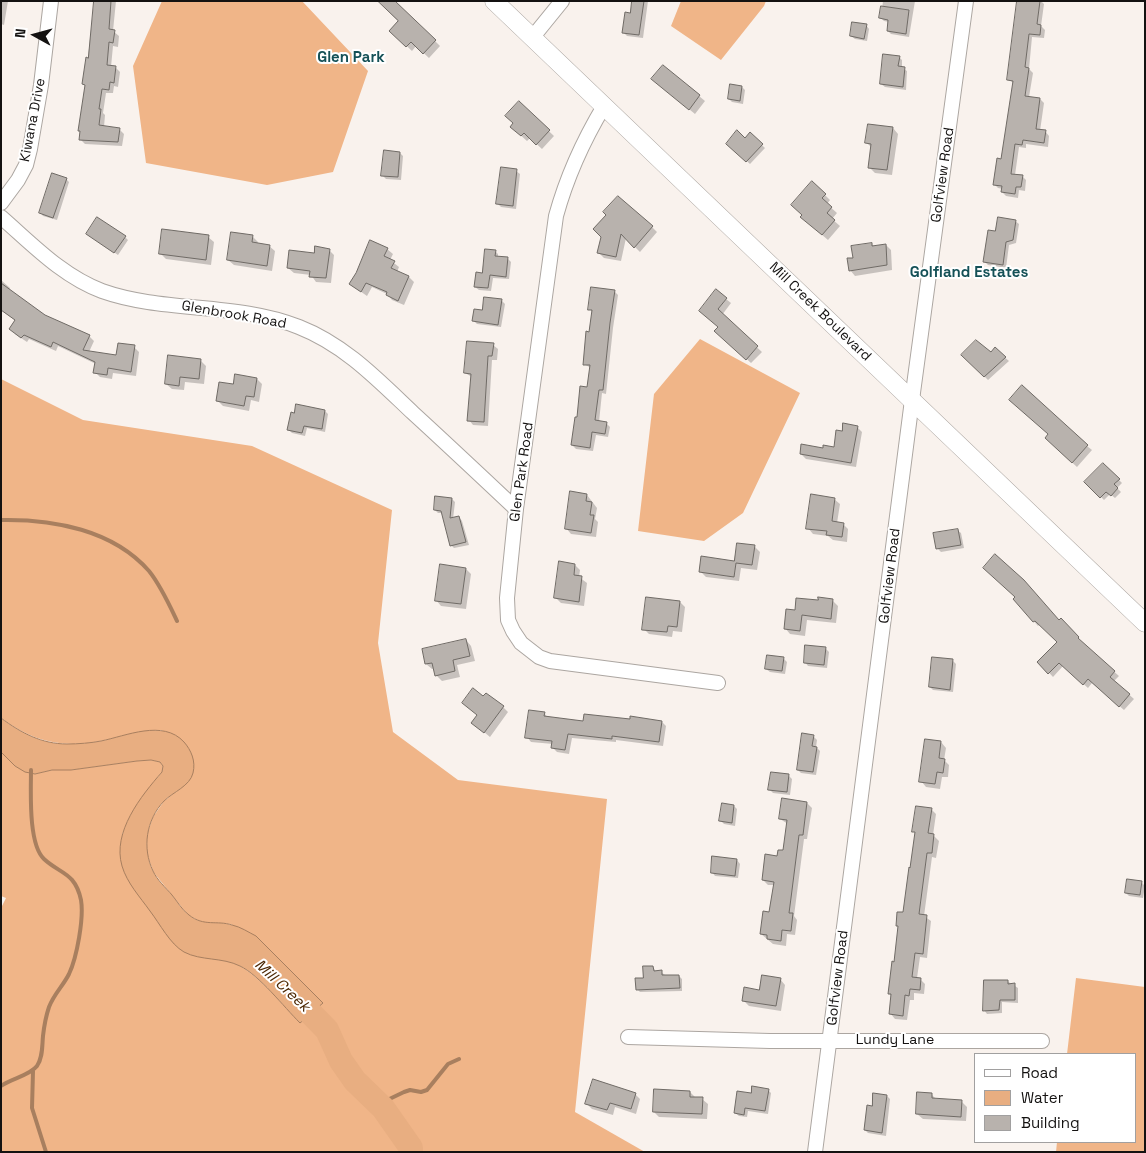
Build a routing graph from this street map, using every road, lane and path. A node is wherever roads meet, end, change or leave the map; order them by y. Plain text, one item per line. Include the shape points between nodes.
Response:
1 (51, 1) edge
2 (494, 1) edge
3 (562, 1) edge
4 (966, 1) edge
5 (532, 38) junction
6 (604, 106) junction
7 (1, 203) edge
8 (1, 217) edge
9 (912, 400) junction
10 (516, 509) junction
11 (1145, 623) edge
12 (718, 683) dead end
13 (628, 1036) dead end
14 (830, 1040) junction
15 (1042, 1041) dead end
16 (815, 1152) edge

1 - 7 street, Kiwana Drive via 30,149 18,180
2 - 5 street, Mill Creek Boulevard
3 - 5 street
4 - 9 street, Golfview Road
5 - 6 street, Mill Creek Boulevard
6 - 9 street, Mill Creek Boulevard
6 - 10 street, Glen Park Road via 574,161 556,216
8 - 10 street, Glenbrook Road via 60,268 100,290 135,300 268,318 299,327 326,340 361,365
9 - 11 street, Mill Creek Boulevard
9 - 14 street, Golfview Road
10 - 12 street, Glen Park Road via 507,611 513,631 528,649 550,660
13 - 14 street, Lundy Lane
14 - 15 street, Lundy Lane
14 - 16 street, Golfview Road

